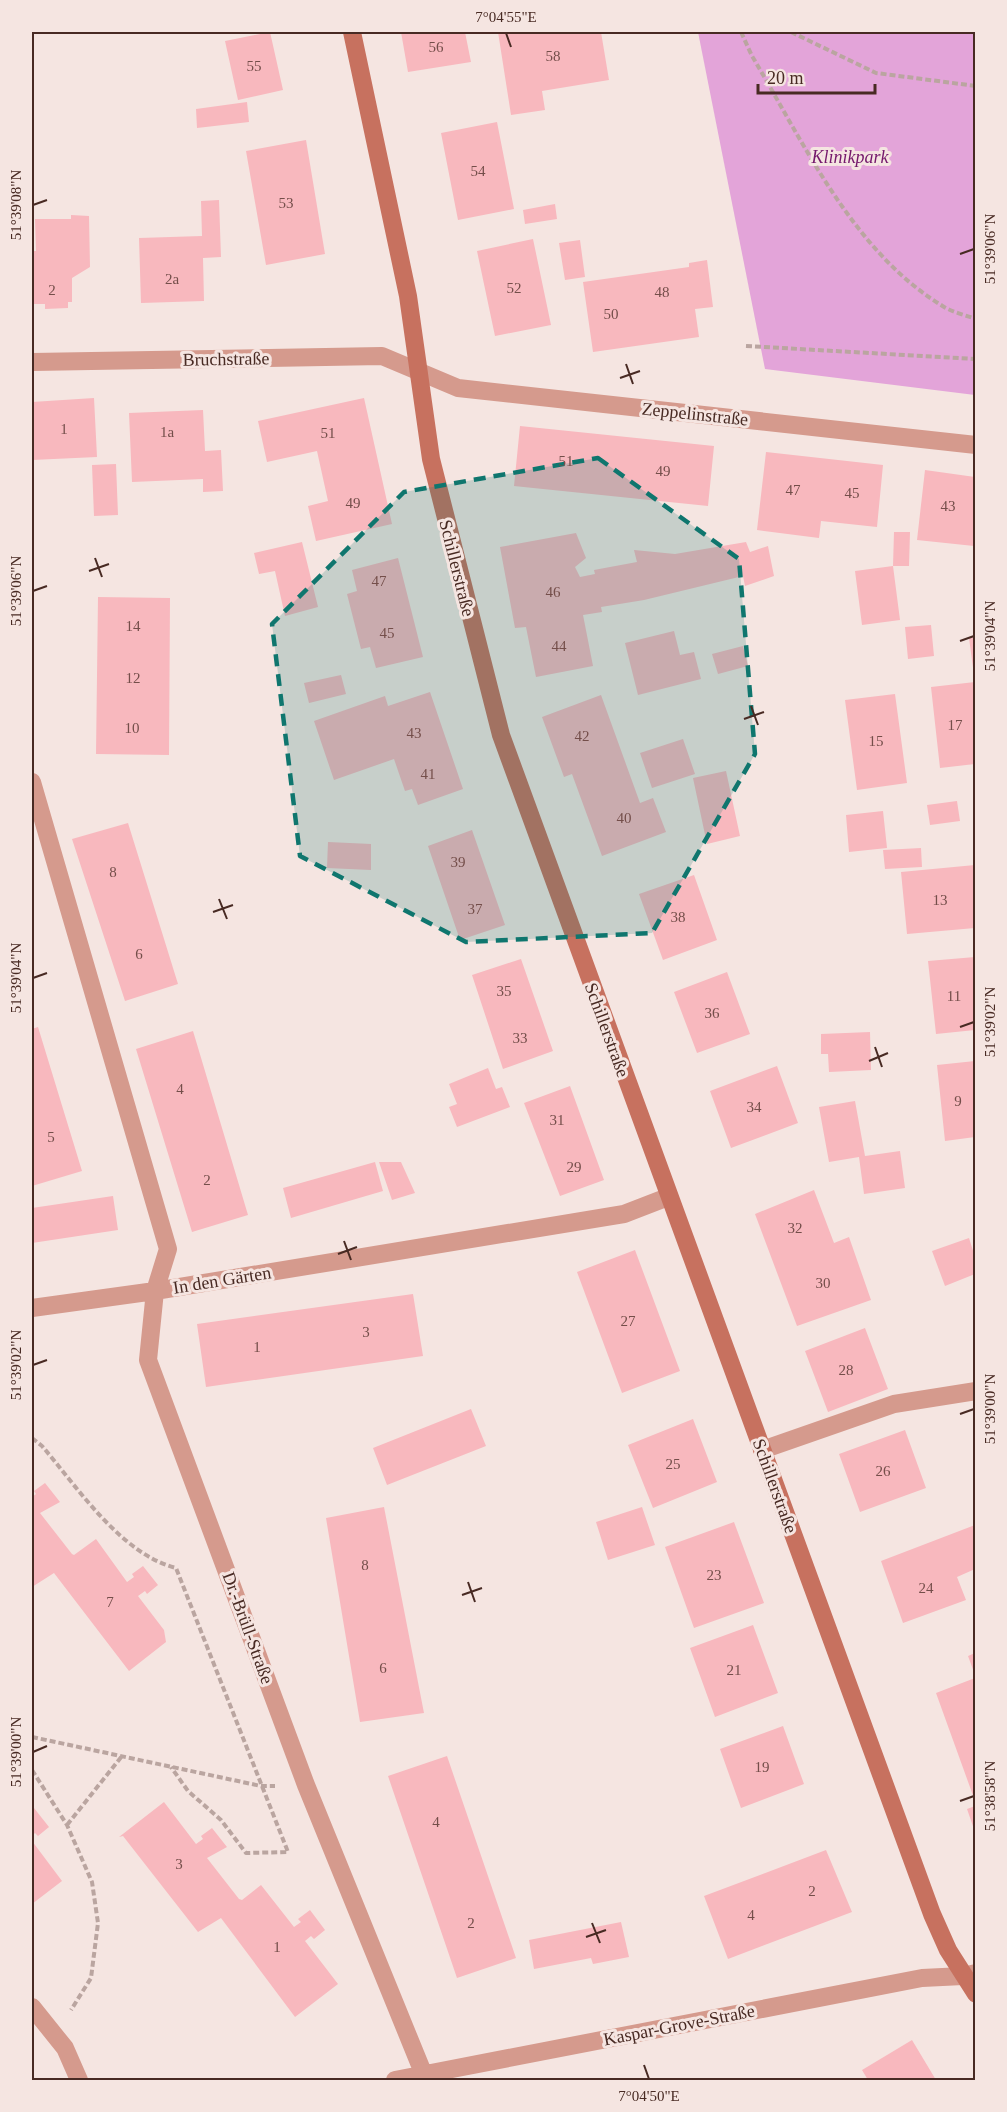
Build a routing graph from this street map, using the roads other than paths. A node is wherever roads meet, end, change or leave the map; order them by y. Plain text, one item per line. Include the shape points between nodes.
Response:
1 (352, 32) edge
2 (32, 362) edge
3 (418, 371) junction
4 (975, 445) edge
5 (32, 782) edge
6 (668, 1197) junction
7 (155, 1291) junction
8 (32, 1308) edge
9 (975, 1391) edge
10 (762, 1450) junction
11 (969, 1974) edge
12 (975, 1994) edge
13 (32, 2007) edge
14 (424, 2075) junction
15 (79, 2080) edge
16 (395, 2080) edge

1 - 3 street, Schillerstraße via 408,296
2 - 3 street, Bruchstraße via 382,356
3 - 4 street, Zeppelinstraße via 458,388
3 - 6 street, Schillerstraße via 431,459 501,735
5 - 7 street, In den Gärten via 168,1249
6 - 7 street, In den Gärten via 624,1214
6 - 10 street, Schillerstraße
7 - 8 street
7 - 14 street, Dr.-Brüll-Straße via 148,1360 306,1785
9 - 10 street via 894,1404
10 - 11 street, Schillerstraße via 932,1914
11 - 12 street, Schillerstraße
11 - 14 street, Kaspar-Grove-Straße via 922,1978
13 - 15 street via 65,2048
14 - 16 street, Kaspar-Grove-Straße

